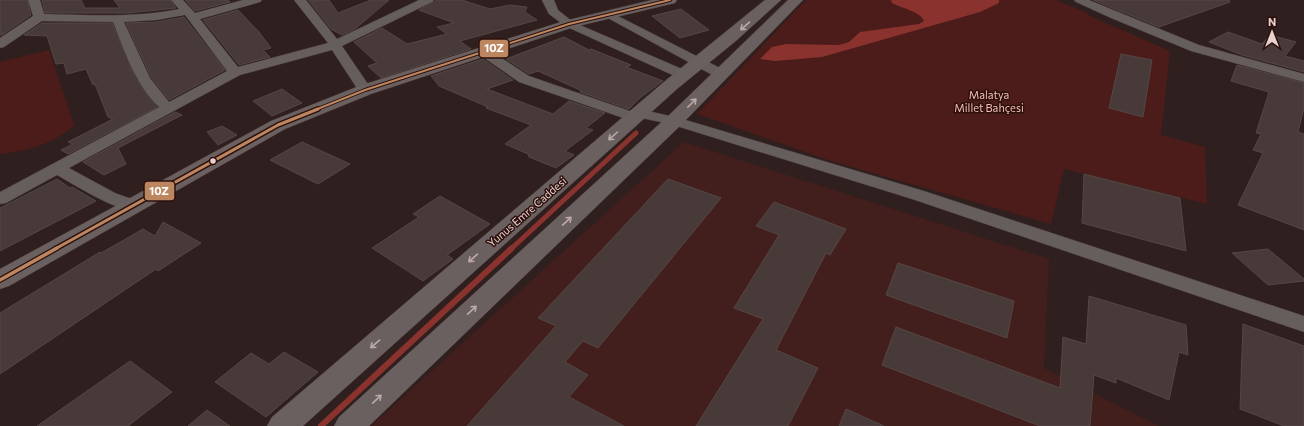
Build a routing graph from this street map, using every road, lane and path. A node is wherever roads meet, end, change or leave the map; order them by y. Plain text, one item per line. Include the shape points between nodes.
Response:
1 (34, 0) edge
2 (177, 0) edge
3 (256, 0) edge
4 (300, 0) edge
5 (428, 0) edge
6 (548, 0) edge
7 (670, 0) edge
8 (774, 0) edge
9 (796, 0) edge
10 (1080, 0) edge
11 (190, 14) junction
12 (610, 15) junction
13 (39, 17) junction
14 (117, 19) junction
15 (569, 24) junction
16 (0, 44) edge
17 (335, 45) junction
18 (484, 52) junction
19 (692, 69) junction
20 (235, 72) junction
21 (721, 74) junction
22 (1304, 78) edge
23 (365, 90) junction
24 (168, 108) junction
25 (637, 115) junction
26 (674, 121) junction
27 (57, 168) junction
28 (0, 199) edge
29 (134, 206) junction
30 (0, 280) edge
31 (1304, 324) edge
32 (282, 426) edge
33 (349, 426) edge

1 - 13 street
2 - 11 street
3 - 11 street
4 - 17 street
5 - 17 street
6 - 15 street via 553,12
7 - 12 main road
8 -> 19 main road, Yunus Emre Caddesi
9 - 21 main road
10 - 22 street via 1195,48
11 - 14 street
11 - 20 street
12 - 15 main road
12 - 19 street
13 - 14 street
13 - 16 street
14 - 24 street via 146,82
15 - 18 main road
15 - 19 street
17 - 20 street
17 - 23 street
18 - 23 main road
18 - 25 street via 524,79
19 - 21 street
19 - 25 main road, Yunus Emre Caddesi
20 - 24 street
26 -> 21 main road
23 - 29 main road via 278,125
24 - 27 street
25 - 26 street
25 -> 32 main road, Yunus Emre Caddesi
26 - 31 street via 918,195
33 -> 26 main road
27 - 28 street
27 - 29 street via 109,197
29 - 30 main road

